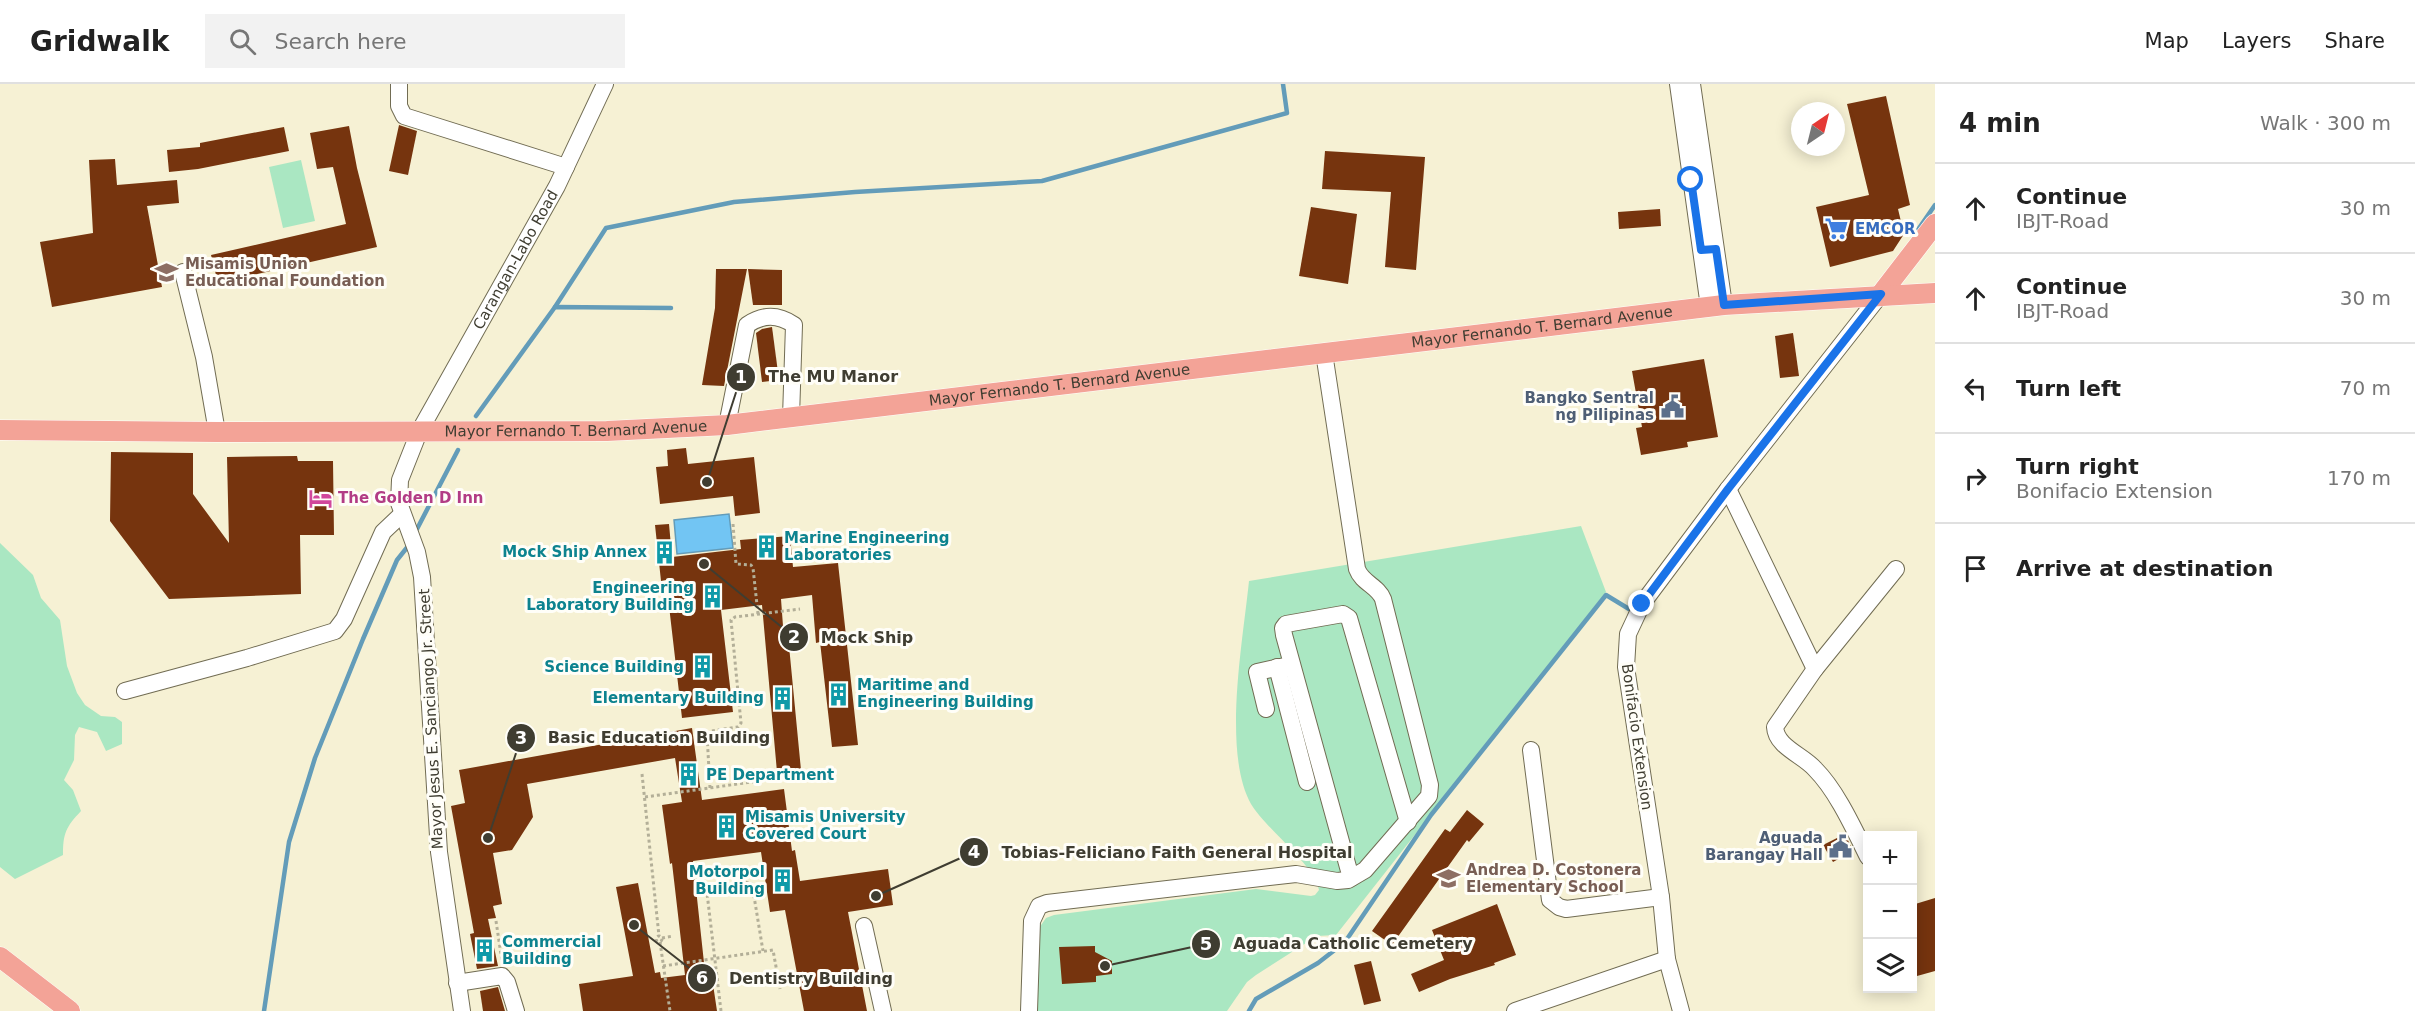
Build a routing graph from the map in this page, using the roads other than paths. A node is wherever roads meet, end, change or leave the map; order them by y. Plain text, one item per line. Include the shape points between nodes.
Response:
1 (399, 84) edge
2 (605, 84) edge
3 (1678, 84) edge
4 (1692, 84) edge
5 (566, 167) junction
6 (1935, 224) edge
7 (1709, 250) junction
8 (183, 272) dead end
9 (1935, 293) edge
10 (1881, 294) junction
11 (1717, 306) junction
12 (1324, 353) junction
13 (791, 417) junction
14 (727, 424) junction
15 (0, 430) edge
16 (217, 432) junction
17 (419, 432) junction
18 (1728, 489) junction
19 (402, 514) junction
20 (1896, 569) dead end
21 (1284, 666) junction
22 (1815, 669) junction
23 (125, 691) dead end
24 (1266, 709) dead end
25 (1531, 750) dead end
26 (1307, 782) dead end
27 (1408, 822) junction
28 (1863, 847) edge
29 (1352, 878) junction
30 (1661, 897) junction
31 (864, 926) dead end
32 (0, 957) edge
33 (1667, 959) junction
34 (457, 983) junction
35 (70, 1011) edge
36 (462, 1011) edge
37 (516, 1011) edge
38 (883, 1011) edge
39 (1029, 1011) edge
40 (1515, 1011) edge
41 (1681, 1011) edge

1 - 5 street via 400,111 411,120
2 - 5 street, Carangan-Labo Road
3 - 7 street
4 - 7 street
5 - 17 street, Carangan-Labo Road
6 - 10 main road
7 - 11 street
8 - 16 street
9 - 10 main road, Mayor Fernando T. Bernard Avenue
10 - 11 main road, Mayor Fernando T. Bernard Avenue
10 - 18 street, Bonifacio Extension
11 - 12 main road, Mayor Fernando T. Bernard Avenue
12 - 13 main road, Mayor Fernando T. Bernard Avenue
12 - 27 street via 1357,569 1383,599 1430,785 1425,801
13 - 14 main road, Mayor Fernando T. Bernard Avenue
13 - 14 street via 794,324 767,316 747,325
14 - 17 main road, Mayor Fernando T. Bernard Avenue via 638,431
15 - 16 main road, Mayor Fernando T. Bernard Avenue
16 - 17 main road, Mayor Fernando T. Bernard Avenue
17 - 19 street, Mayor Jesus E. Sanciango Jr. Street via 400,480
18 - 22 street
18 - 30 street, Bonifacio Extension via 1642,604 1628,634 1625,652
19 - 23 street via 383,532 344,619 334,631
19 - 34 street, Mayor Jesus E. Sanciango Jr. Street via 422,577 439,852
20 - 22 street
21 - 24 street via 1257,672
21 - 26 street
21 - 27 street via 1284,626 1346,615
21 - 29 street
22 - 28 street via 1777,721 1775,734 1822,776
25 - 30 street via 1553,904 1566,909
27 - 29 street via 1365,870
29 - 39 street via 1337,881 1282,876 1047,903 1040,906 1032,921
30 - 33 street, Bonifacio Extension
31 - 38 street
32 - 35 main road
33 - 40 street
33 - 41 street, Bonifacio Extension
34 - 36 street, Mayor Jesus E. Sanciango Jr. Street
34 - 37 street via 497,975 504,978

